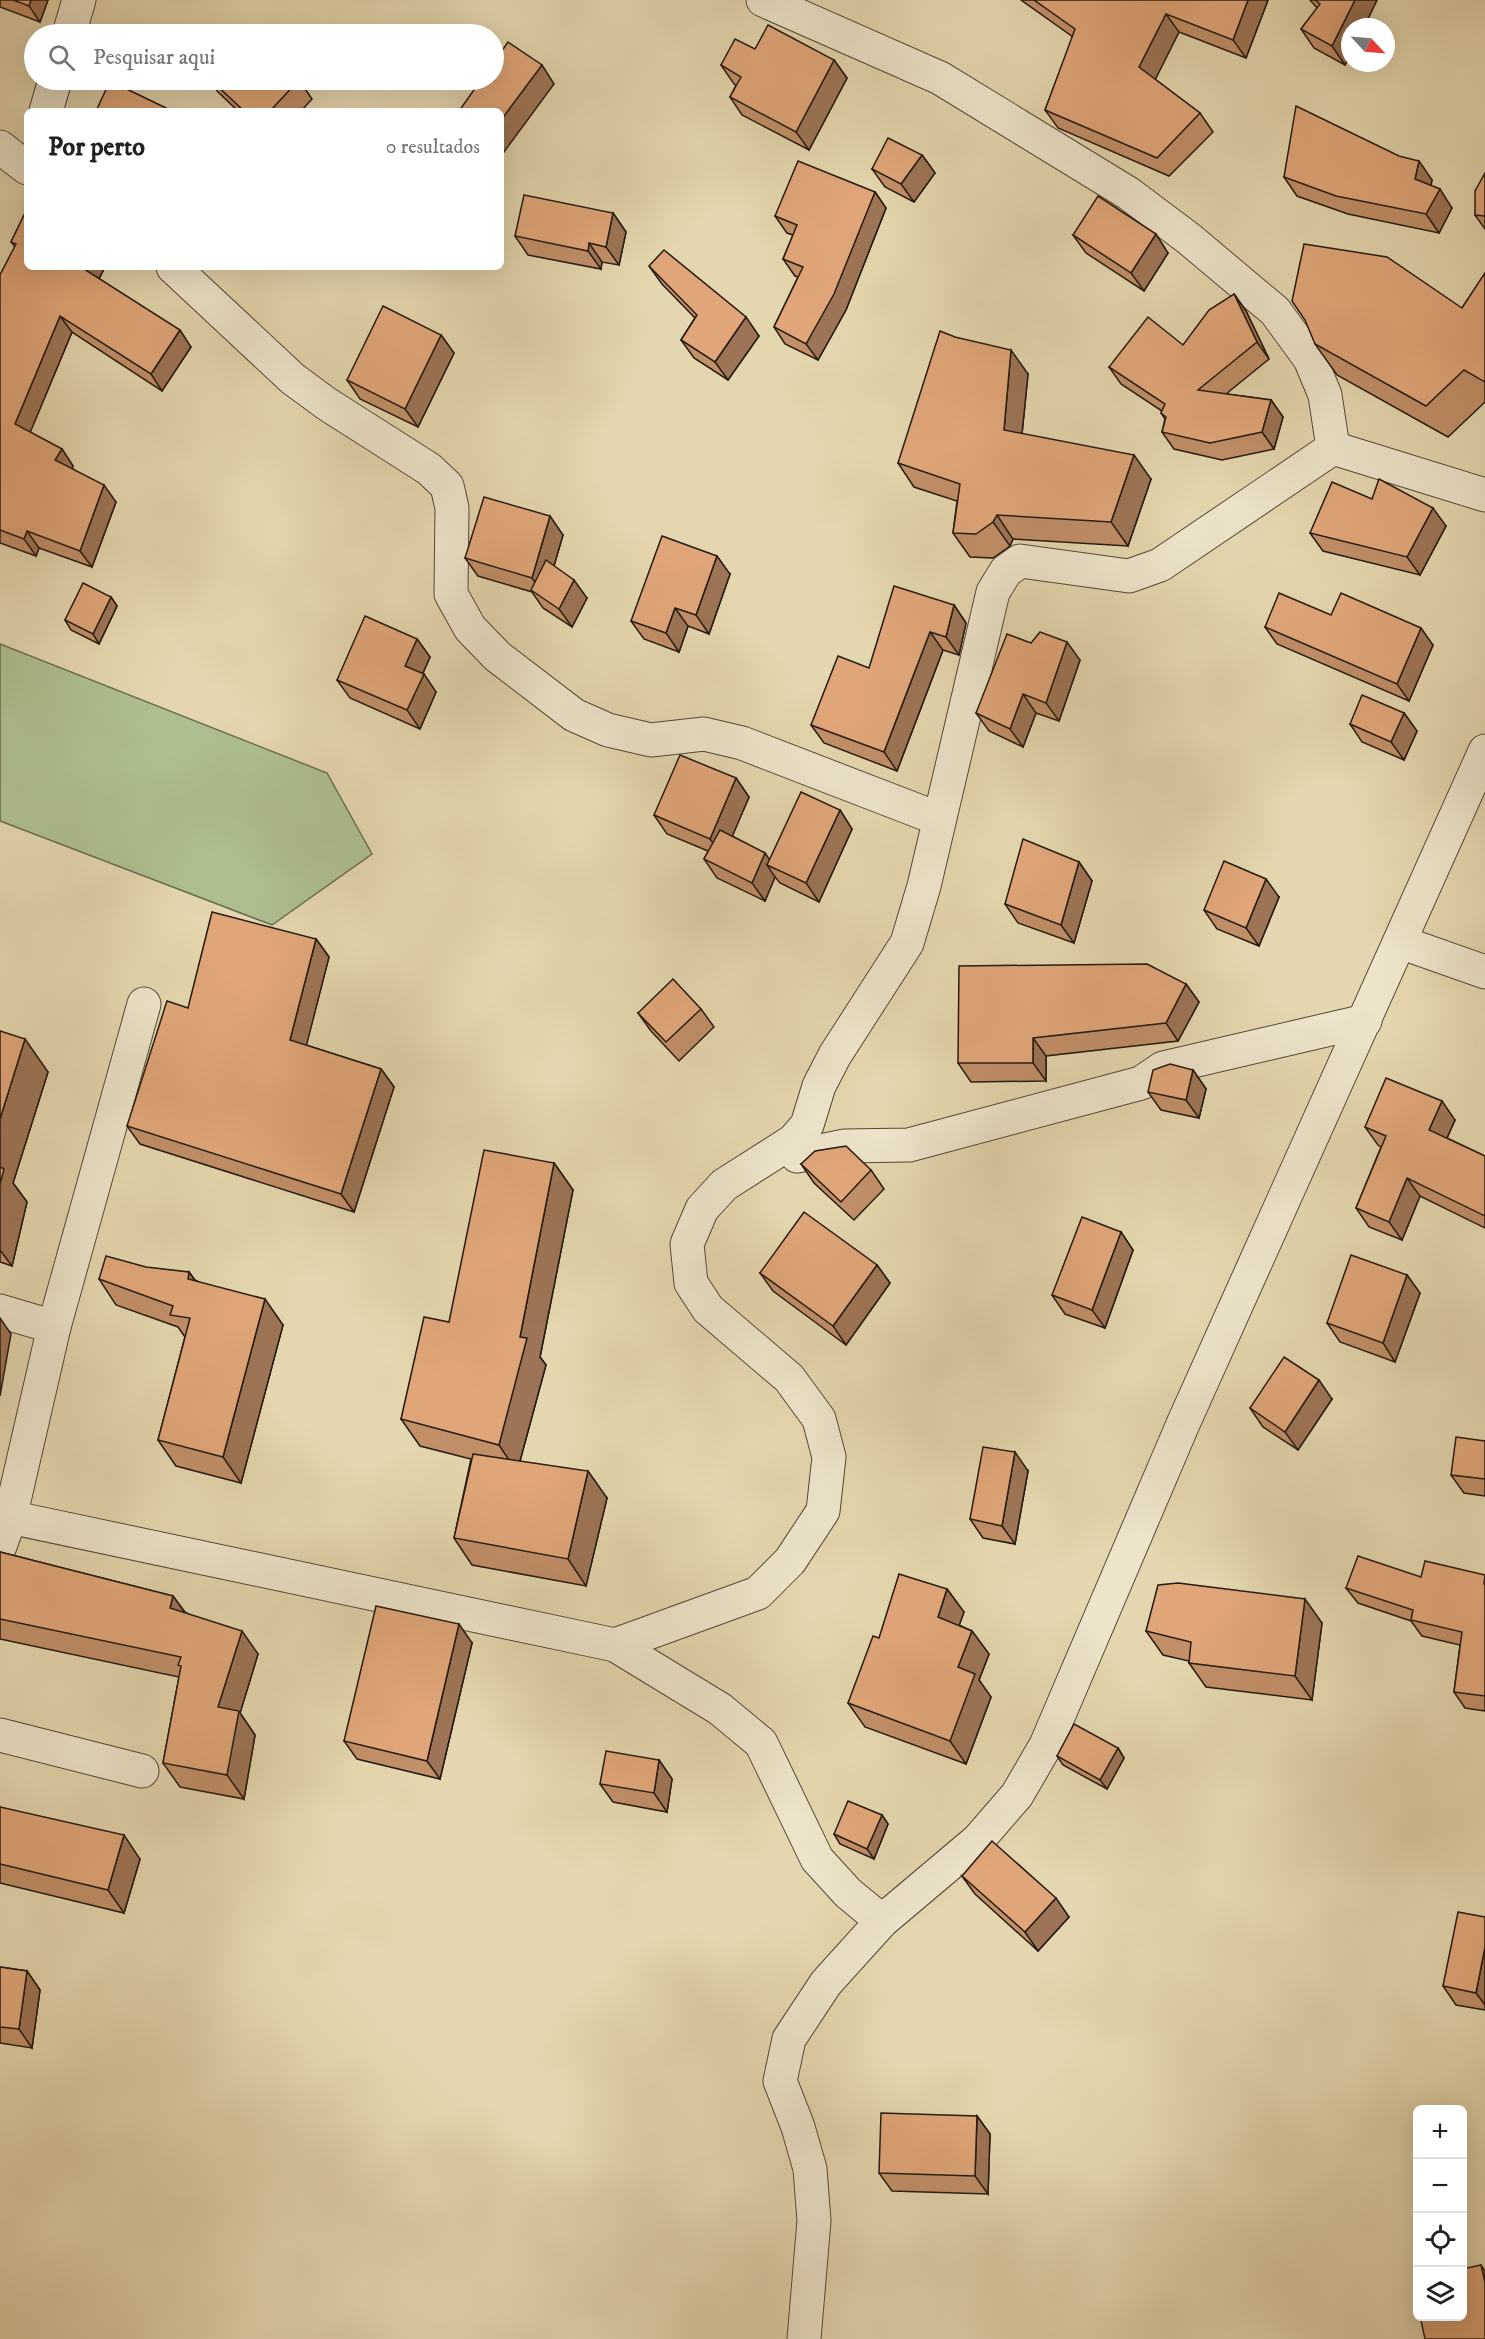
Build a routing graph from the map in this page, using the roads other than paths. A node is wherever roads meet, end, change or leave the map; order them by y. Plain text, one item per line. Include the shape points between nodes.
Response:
1 (79, 0) edge
2 (763, 0) edge
3 (72, 24) edge
4 (52, 90) edge
5 (47, 108) edge
6 (0, 147) edge
7 (24, 166) edge
8 (175, 270) edge
9 (1333, 448) junction
10 (1485, 495) edge
11 (1485, 752) edge
12 (939, 819) junction
13 (1400, 942) junction
14 (1485, 972) edge
15 (144, 1004) dead end
16 (1365, 1021) junction
17 (754, 1166) junction
18 (0, 1311) edge
19 (54, 1327) junction
20 (3, 1526) edge
21 (615, 1645) junction
22 (0, 1735) edge
23 (142, 1771) dead end
24 (882, 1921) junction
25 (804, 2339) edge

1 - 3 street
2 - 9 street via 939,78 1128,193 1188,238 1275,311 1310,359 1325,395
4 - 5 street
6 - 7 street
8 - 12 street via 293,379 429,469 447,486 452,508 451,594 470,628 497,656 574,715 608,730 651,740 704,734 742,743
9 - 10 street
9 - 12 street via 1160,565 1129,576 1020,561 1005,572 993,592
11 - 13 street
12 - 17 street via 907,943 835,1055 819,1086 807,1125 793,1141
13 - 14 street
13 - 16 street
15 - 19 street
16 - 17 street via 1163,1068 1141,1083 909,1145 845,1146
16 - 24 street via 1183,1424 1046,1746 1017,1795 978,1840
17 - 21 street via 724,1185 702,1209 687,1244 691,1283 708,1309 789,1378 819,1419 829,1457 823,1511 790,1561 758,1593
18 - 19 street
19 - 20 street
20 - 21 street
21 - 24 street via 720,1709 761,1743 817,1859 848,1893
22 - 23 street
24 - 25 street via 826,1983 789,2039 780,2081 810,2169 814,2221

